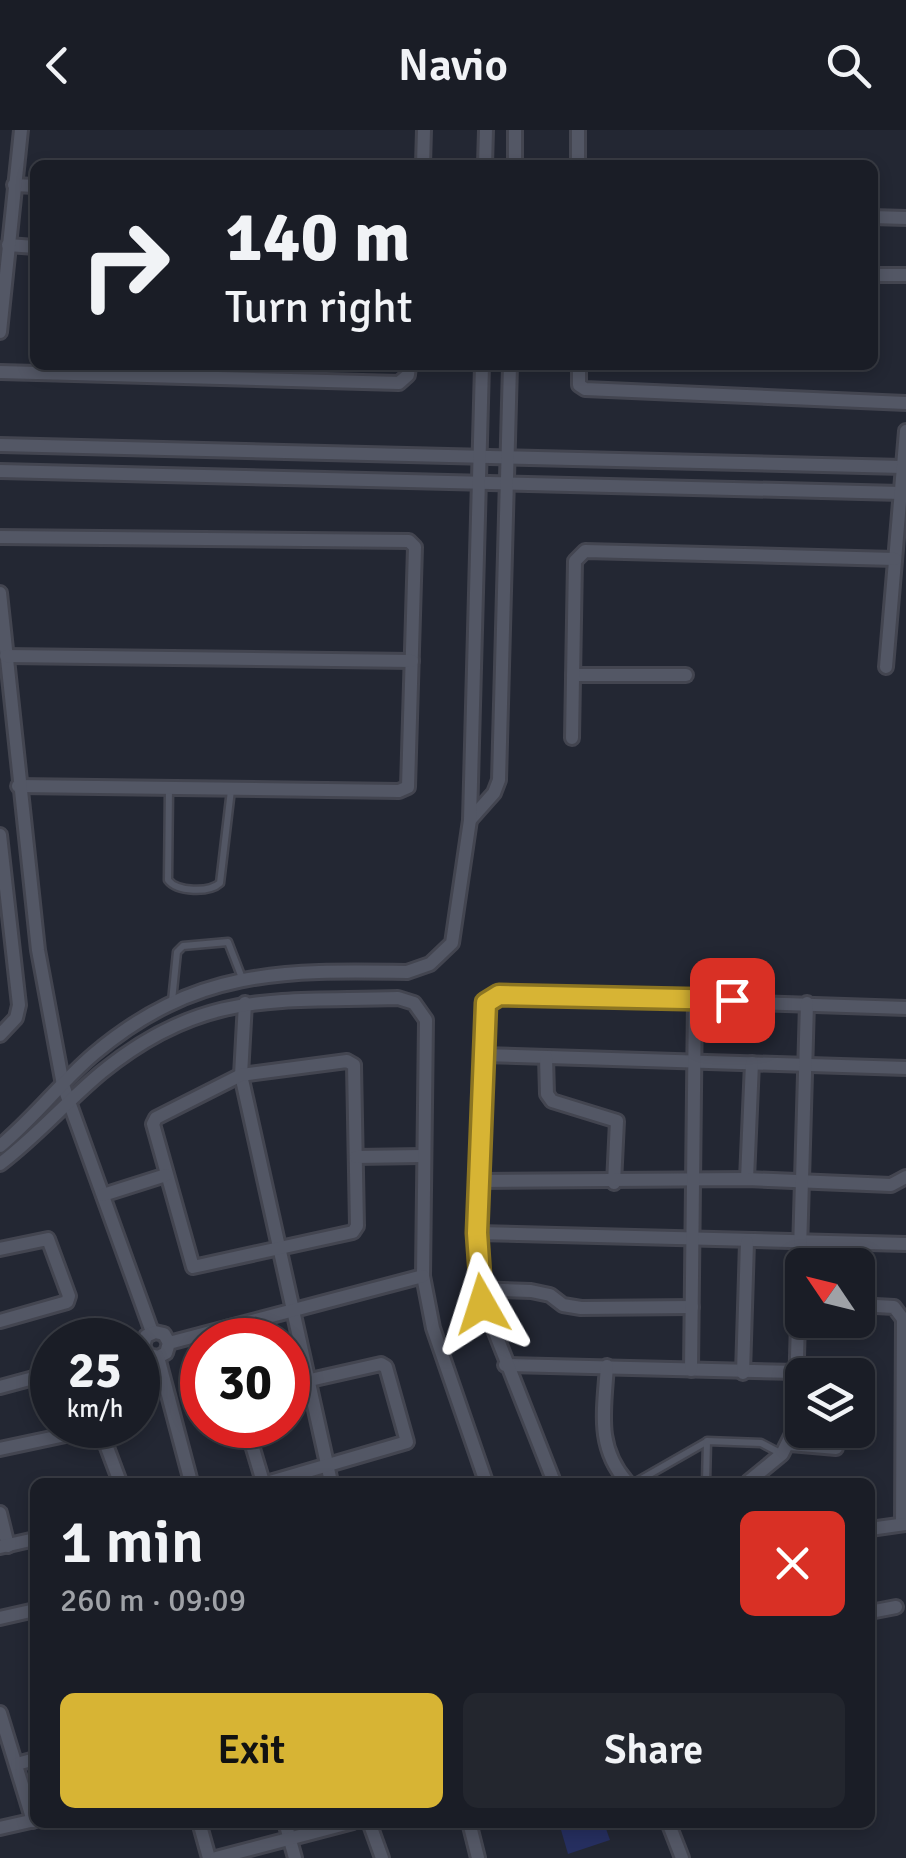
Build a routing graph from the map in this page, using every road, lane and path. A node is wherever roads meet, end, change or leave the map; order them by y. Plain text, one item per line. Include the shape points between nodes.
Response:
1 (21, 130) edge
2 (424, 130) edge
3 (486, 130) edge
4 (516, 130) edge
5 (578, 130) edge
6 (423, 160) edge
7 (486, 160) edge
8 (514, 160) edge
9 (578, 160) edge
10 (14, 185) junction
11 (30, 186) edge
12 (878, 218) edge
13 (906, 218) edge
14 (8, 246) junction
15 (30, 247) edge
16 (878, 275) edge
17 (906, 276) edge
18 (0, 332) edge
19 (408, 370) edge
20 (482, 370) edge
21 (510, 370) edge
22 (579, 370) edge
23 (0, 372) edge
24 (906, 403) edge
25 (906, 431) edge
26 (0, 445) edge
27 (480, 456) junction
28 (508, 456) junction
29 (903, 466) junction
30 (0, 471) edge
31 (479, 483) junction
32 (507, 483) junction
33 (901, 493) junction
34 (0, 536) edge
35 (896, 559) junction
36 (0, 593) edge
37 (6, 656) junction
38 (412, 661) junction
39 (886, 667) dead end
40 (573, 675) junction
41 (686, 675) dead end
42 (572, 738) dead end
43 (18, 786) junction
44 (170, 788) junction
45 (231, 789) junction
46 (470, 820) junction
47 (0, 835) edge
48 (242, 978) junction
49 (695, 999) junction
50 (172, 1000) junction
51 (245, 1002) junction
52 (808, 1003) junction
53 (906, 1008) edge
54 (0, 1035) edge
55 (482, 1055) junction
56 (546, 1057) junction
57 (694, 1061) junction
58 (752, 1063) junction
59 (805, 1064) junction
60 (906, 1068) edge
61 (241, 1075) junction
62 (63, 1085) junction
63 (67, 1103) junction
64 (0, 1146) edge
65 (422, 1156) junction
66 (356, 1157) junction
67 (0, 1164) edge
68 (166, 1175) junction
69 (906, 1177) edge
70 (693, 1180) junction
71 (747, 1180) junction
72 (479, 1181) junction
73 (804, 1181) junction
74 (614, 1183) junction
75 (102, 1195) junction
76 (477, 1233) junction
77 (692, 1240) junction
78 (747, 1242) junction
79 (802, 1244) junction
80 (906, 1244) edge
81 (802, 1248) edge
82 (0, 1249) edge
83 (278, 1252) junction
84 (423, 1276) junction
85 (478, 1290) junction
86 (875, 1306) edge
87 (692, 1307) junction
88 (290, 1312) junction
89 (147, 1318) edge
90 (291, 1318) edge
91 (0, 1321) edge
92 (160, 1333) edge
93 (169, 1343) junction
94 (160, 1353) edge
95 (505, 1365) junction
96 (607, 1366) junction
97 (691, 1370) junction
98 (785, 1372) edge
99 (743, 1373) junction
100 (30, 1379) edge
101 (310, 1379) edge
102 (0, 1387) edge
103 (160, 1392) edge
104 (310, 1397) edge
105 (905, 1436) edge
106 (707, 1442) junction
107 (254, 1448) edge
108 (836, 1448) dead end
109 (0, 1449) edge
110 (786, 1449) junction
111 (329, 1475) edge
112 (118, 1478) edge
113 (190, 1478) edge
114 (266, 1478) edge
115 (302, 1478) edge
116 (485, 1478) edge
117 (552, 1478) edge
118 (623, 1478) edge
119 (643, 1478) edge
120 (706, 1478) edge
121 (753, 1478) edge
122 (0, 1513) edge
123 (904, 1524) edge
124 (875, 1528) edge
125 (30, 1540) edge
126 (4, 1546) edge
127 (896, 1606) dead end
128 (30, 1611) edge
129 (875, 1611) edge
130 (0, 1618) edge
131 (0, 1713) edge
132 (30, 1761) edge
133 (17, 1764) junction
134 (30, 1807) edge
135 (30, 1821) edge
136 (0, 1828) edge
137 (200, 1828) edge
138 (287, 1828) edge
139 (331, 1828) edge
140 (371, 1828) edge
141 (470, 1828) edge
142 (670, 1828) edge
143 (290, 1839) junction
144 (215, 1858) edge
145 (295, 1858) edge
146 (382, 1858) edge
147 (477, 1858) edge
148 (682, 1858) edge

1 - 10 street
2 - 6 street
3 - 7 street
4 - 8 street
5 - 9 street
10 - 11 street
10 - 14 street
12 - 13 street
14 - 15 street
14 - 18 street
16 - 17 street
19 - 23 street via 400,383
20 - 27 street
21 - 28 street
22 - 24 street via 584,389
25 - 29 street
26 - 27 street
27 - 28 street
27 - 31 street
28 - 29 street
28 - 32 street
29 - 33 street
30 - 31 street
31 - 32 street
31 - 46 street
32 - 33 street
32 - 46 street via 499,780
33 - 35 street
34 - 38 street via 409,541 415,548
35 - 39 street
35 - 40 street via 585,551 575,561
36 - 37 street
37 - 38 street
37 - 43 street
38 - 45 street via 408,787
40 - 41 street
40 - 42 street
43 - 44 street
43 - 62 street
44 - 45 street
44 - 45 lane via 168,880 177,888 210,889 220,883
46 - 48 street via 452,943 430,964 406,972
47 - 54 street via 20,1005
48 - 50 street
48 - 50 lane via 225,941 183,946
49 - 52 street
49 - 55 street via 499,995 484,1008
49 - 57 street
50 - 62 street via 140,1018
51 - 61 street
51 - 63 street via 201,1012 153,1036
51 - 65 street via 414,1002 426,1020
52 - 53 street
52 - 59 street
55 - 56 street
55 - 72 street
56 - 57 street
56 - 74 street via 552,1101 616,1121
57 - 58 street
57 - 70 street
58 - 59 street
58 - 71 street
59 - 60 street
59 - 73 street
61 - 66 street via 354,1065
61 - 68 street via 156,1118
61 - 83 street
62 - 63 street
62 - 64 street
63 - 67 street
63 - 75 street
65 - 66 street
65 - 84 street
66 - 83 street via 353,1232
68 - 75 street
68 - 83 street via 193,1266
69 - 73 street via 891,1185
70 - 71 street
70 - 74 street
70 - 77 street
71 - 73 street
72 - 74 street
72 - 76 street
73 - 79 street
75 - 89 street
76 - 77 street
76 - 85 street
77 - 78 street
77 - 87 street
78 - 79 street
78 - 99 street
79 - 80 street
79 - 81 street
82 - 91 street via 48,1239 70,1296
83 - 88 street
84 - 88 street
84 - 116 street via 433,1328
85 - 87 street via 532,1291 582,1308
85 - 95 street
86 - 105 street via 894,1307 904,1319
87 - 97 street
88 - 90 street
88 - 93 street
92 - 93 street
93 - 94 street
95 - 96 street
95 - 117 street
96 - 97 street
96 - 118 street via 603,1438
97 - 99 street
98 - 99 street
100 - 102 street
101 - 111 street via 381,1364 407,1442
103 - 113 street
104 - 111 street
105 - 123 street
106 - 110 lane
106 - 119 lane
106 - 120 lane
107 - 114 street
108 - 110 street
109 - 112 street via 89,1430 102,1434
110 - 121 street
111 - 115 street
122 - 126 street
123 - 124 street
125 - 126 street
127 - 129 street
128 - 130 street
131 - 133 street
132 - 133 street
133 - 134 street
135 - 136 street
137 - 144 street
138 - 143 street
139 - 143 street
140 - 146 street
141 - 147 street
142 - 148 street
143 - 144 street
143 - 145 street

